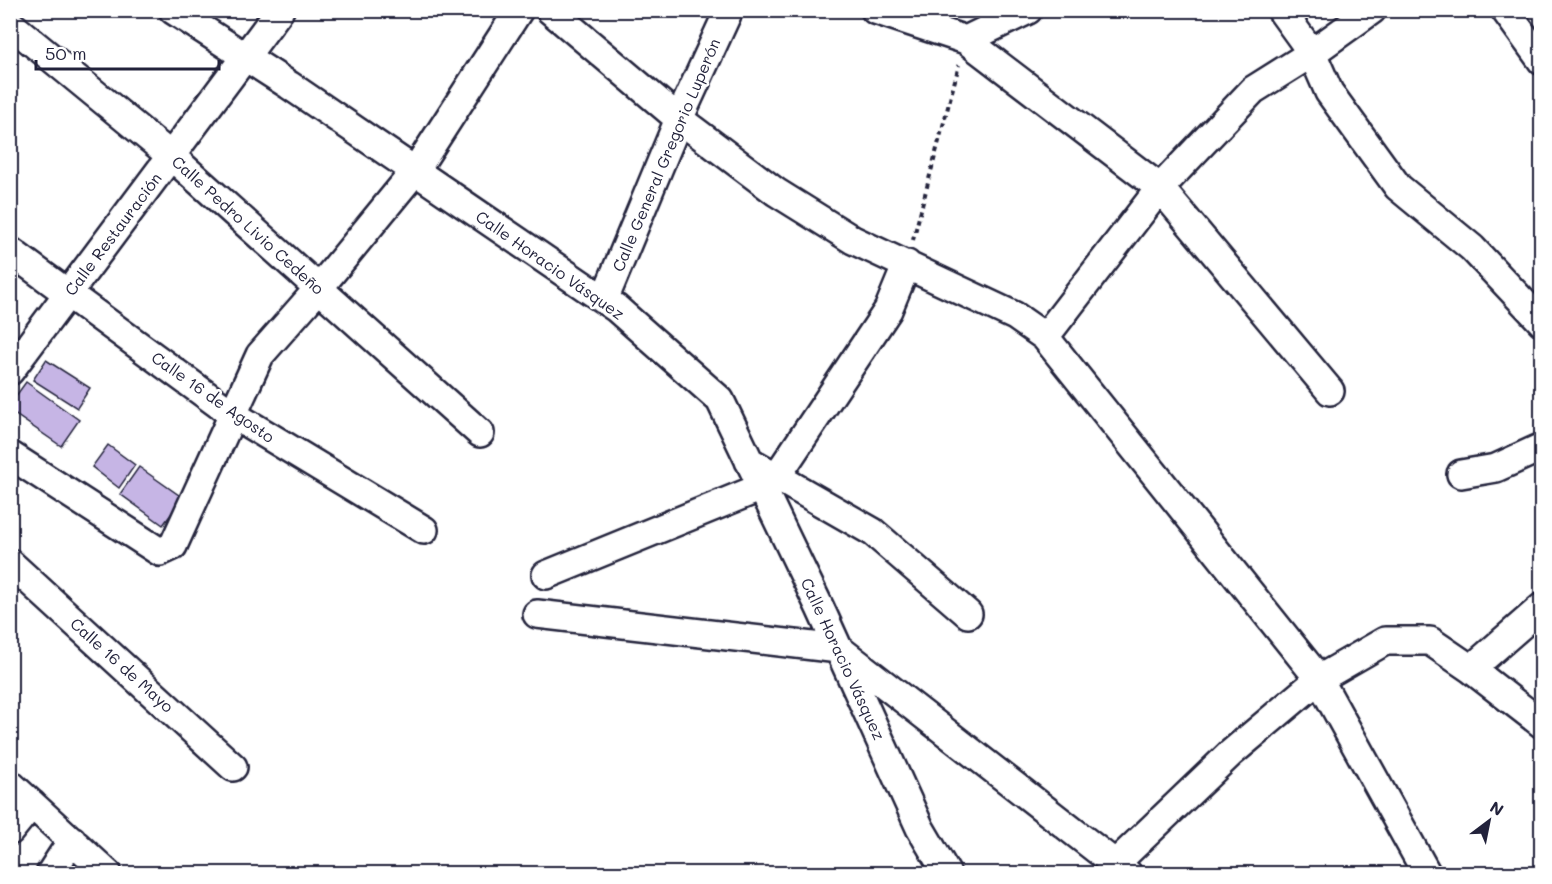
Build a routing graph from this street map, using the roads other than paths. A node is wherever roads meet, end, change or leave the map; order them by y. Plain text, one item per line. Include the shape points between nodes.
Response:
1 (173, 10) edge
2 (280, 10) edge
3 (519, 10) edge
4 (550, 10) edge
5 (729, 10) edge
6 (875, 10) edge
7 (1028, 10) edge
8 (1281, 10) edge
9 (1372, 10) edge
10 (1505, 10) edge
11 (10, 24) edge
12 (966, 40) junction
13 (1312, 53) junction
14 (245, 57) junction
15 (1542, 61) edge
16 (679, 119) junction
17 (171, 156) junction
18 (415, 171) junction
19 (1160, 188) junction
20 (10, 251) edge
21 (907, 264) junction
22 (319, 288) junction
23 (69, 294) junction
24 (604, 300) junction
25 (1542, 322) edge
26 (1045, 337) junction
27 (10, 371) edge
28 (1330, 391) dead end
29 (232, 414) junction
30 (480, 433) dead end
31 (1542, 447) edge
32 (10, 455) edge
33 (1461, 474) dead end
34 (769, 482) junction
35 (424, 530) dead end
36 (11, 565) edge
37 (546, 575) dead end
38 (1542, 607) edge
39 (537, 614) dead end
40 (968, 614) dead end
41 (839, 649) junction
42 (1470, 669) junction
43 (1319, 679) junction
44 (1542, 724) edge
45 (233, 767) dead end
46 (10, 784) edge
47 (32, 804) junction
48 (10, 831) edge
49 (72, 840) junction
50 (1122, 868) edge
51 (50, 873) edge
52 (108, 873) edge
53 (947, 873) edge
54 (1427, 873) edge

1 - 14 street, Calle Horacio Vásquez
2 - 14 street, Calle Restauración
3 - 18 street
4 - 16 street
5 - 16 street, Calle General Gregorio Luperón
6 - 12 street
7 - 12 street
8 - 13 street
9 - 13 street
10 - 15 street
11 - 17 street, Calle Pedro Livio Cedeño
12 - 19 street
13 - 19 street via 1253,90
13 - 25 street via 1329,92 1398,187 1472,248
14 - 17 street, Calle Restauración
14 - 18 street, Calle Horacio Vásquez
16 - 21 street via 776,192 853,240
16 - 24 street, Calle General Gregorio Luperón
17 - 22 street, Calle Pedro Livio Cedeño
17 - 23 street, Calle Restauración
18 - 22 street
18 - 24 street, Calle Horacio Vásquez
19 - 26 street
19 - 28 street
20 - 23 street, Calle 16 de Agosto
21 - 26 street via 1016,316
21 - 34 street via 888,310
22 - 29 street via 260,355
22 - 30 street, Calle Pedro Livio Cedeño
23 - 27 street, Calle Restauración
23 - 29 street, Calle 16 de Agosto
24 - 34 street, Calle Horacio Vásquez via 720,400 749,460
26 - 43 street
29 - 32 street via 173,546 160,552
29 - 35 street, Calle 16 de Agosto
31 - 33 street via 1497,468
34 - 37 street
34 - 40 street via 873,532
34 - 41 street, Calle Horacio Vásquez
36 - 45 street, Calle 16 de Mayo
38 - 42 street
39 - 41 street
41 - 50 street
41 - 53 street, Calle Horacio Vásquez via 920,828
42 - 43 street via 1430,641 1385,641
42 - 44 street
43 - 50 street via 1230,753
43 - 54 street
46 - 47 street
47 - 48 street
47 - 49 street
49 - 51 street
49 - 52 street

